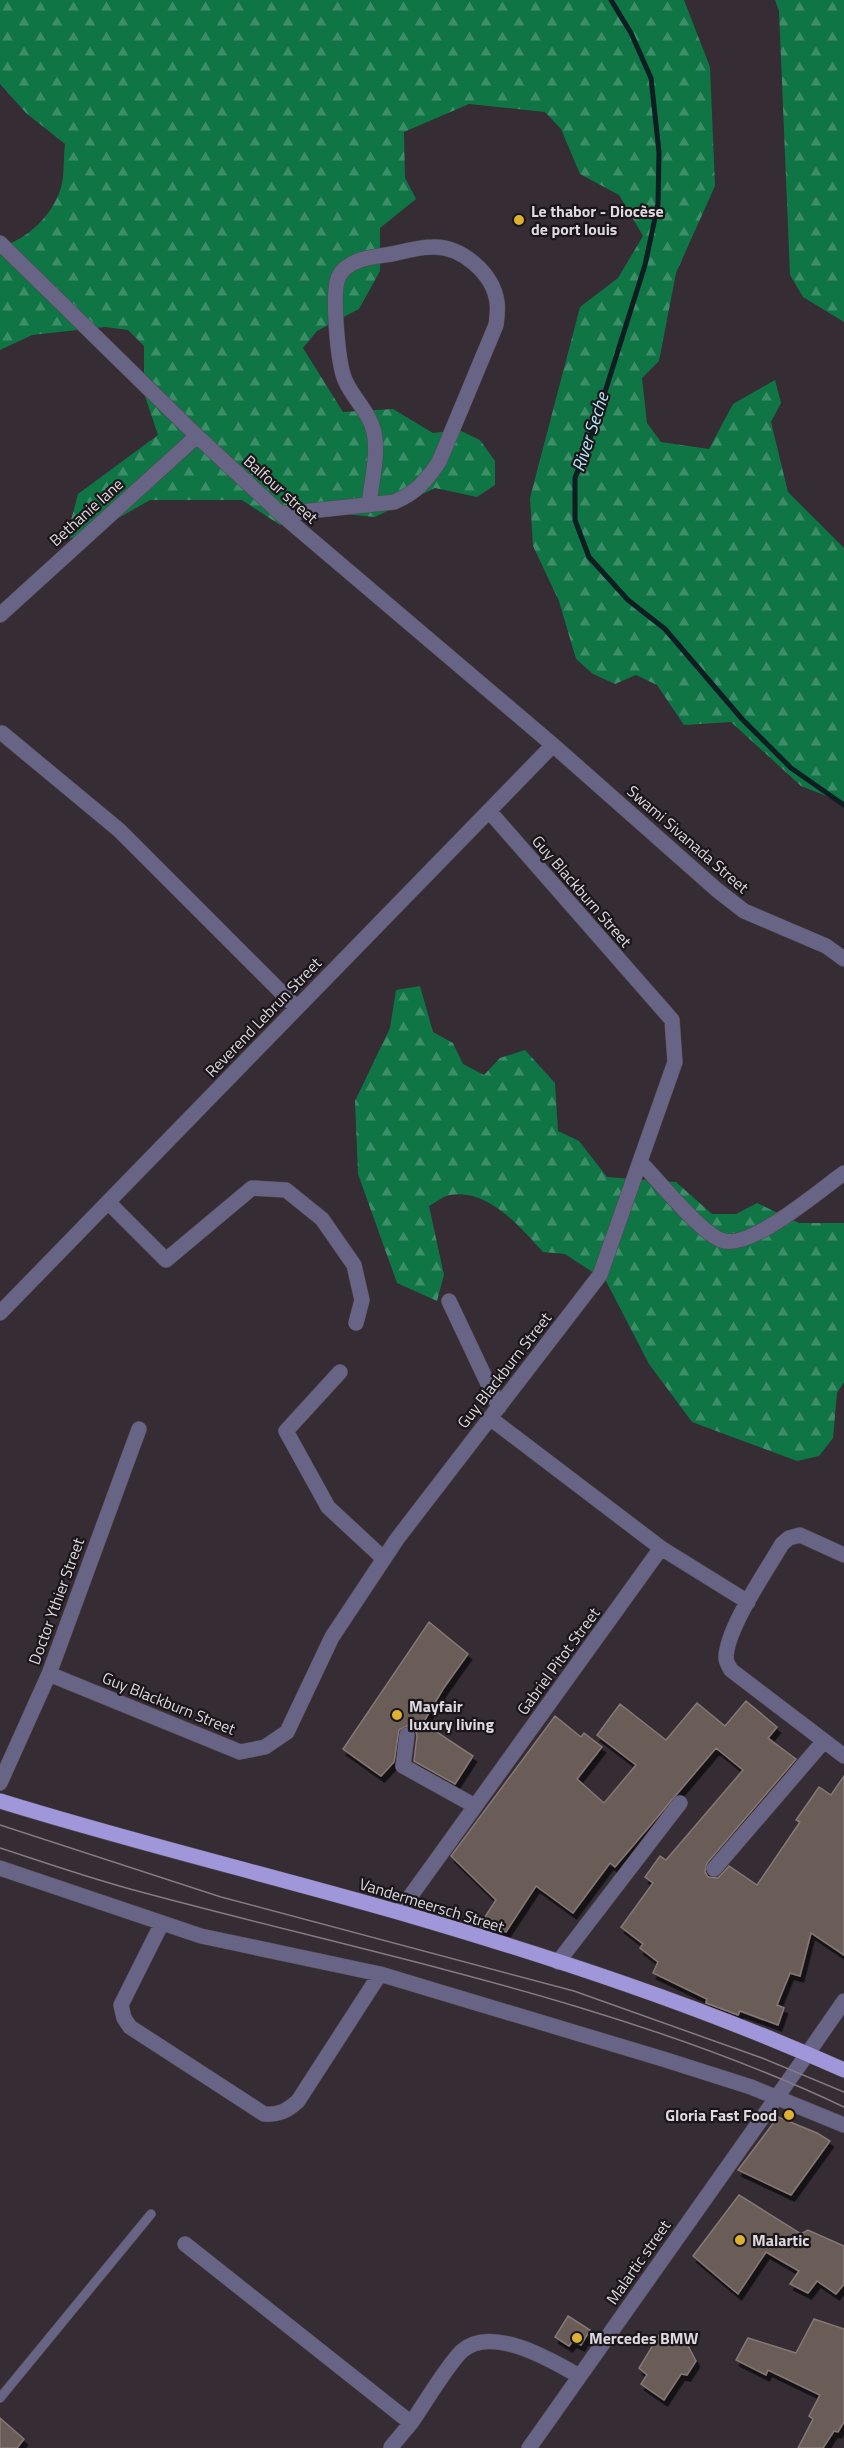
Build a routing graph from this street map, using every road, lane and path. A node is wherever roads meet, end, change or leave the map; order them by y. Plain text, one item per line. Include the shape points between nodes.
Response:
1 (0, 243) edge
2 (196, 436) junction
3 (369, 505) junction
4 (281, 514) junction
5 (0, 615) edge
6 (2, 733) dead end
7 (553, 745) junction
8 (489, 811) junction
9 (844, 959) edge
10 (297, 1008) junction
11 (642, 1163) junction
12 (844, 1173) edge
13 (108, 1202) junction
14 (449, 1301) dead end
15 (0, 1313) edge
16 (356, 1323) dead end
17 (340, 1372) dead end
18 (495, 1412) junction
19 (139, 1429) dead end
20 (661, 1548) junction
21 (844, 1555) edge
22 (384, 1558) junction
23 (748, 1602) junction
24 (49, 1674) junction
25 (407, 1736) dead end
26 (824, 1741) junction
27 (844, 1756) edge
28 (0, 1783) edge
29 (0, 1802) edge
30 (680, 1803) dead end
31 (475, 1806) junction
32 (0, 1868) edge
33 (714, 1869) dead end
34 (399, 1912) junction
35 (161, 1925) junction
36 (558, 1962) junction
37 (380, 1974) junction
38 (844, 2001) edge
39 (808, 2053) junction
40 (844, 2070) edge
41 (776, 2097) junction
42 (844, 2124) edge
43 (151, 2214) dead end
44 (185, 2244) dead end
45 (579, 2376) junction
46 (0, 2398) edge
47 (411, 2423) junction
48 (392, 2448) edge
49 (529, 2448) edge

1 - 2 street, Balfour street
2 - 4 street, Balfour street
2 - 5 street, Bethanie lane
3 - 3 street via 394,502 425,483 438,462 496,325 497,301 488,281 472,260 455,250 433,247 363,258 339,275 336,307 342,373 371,421 374,436
3 - 4 street
4 - 7 street, Balfour street
6 - 10 street via 119,830
7 - 8 street, Reverend Lebrun Street
7 - 9 street, Swami Sivanada Street via 744,911 826,946
8 - 10 street, Reverend Lebrun Street
8 - 11 street, Guy Blackburn Street via 672,1020 675,1062
10 - 13 street, Reverend Lebrun Street
11 - 12 street via 721,1241 737,1241 761,1232
11 - 18 street, Guy Blackburn Street via 600,1275
13 - 15 street, Reverend Lebrun Street
13 - 16 street via 166,1260 252,1188 286,1190 322,1219 354,1265 362,1300
14 - 18 street
17 - 22 street via 286,1431 328,1508
18 - 20 street
18 - 22 street, Guy Blackburn Street
19 - 24 street, Doctor Ythier Street
20 - 23 street
20 - 31 street, Gabriel Pitot Street
21 - 23 street via 800,1535 789,1538
22 - 24 street, Guy Blackburn Street via 332,1637 287,1732 265,1747 240,1752
23 - 26 street via 728,1647 726,1660 731,1670
24 - 28 street, Doctor Ythier Street
25 - 31 street via 403,1766
26 - 27 street
26 - 33 street
29 - 34 main road, Vandermeersch Street
30 - 36 street
31 - 34 street, Gabriel Pitot Street
32 - 35 street
34 - 36 main road, Vandermeersch Street
35 - 37 street
35 - 37 street via 121,2005 124,2018 130,2027 264,2114 277,2115 298,2101
36 - 39 main road, Vandermeersch Street
37 - 41 street
38 - 39 street, Malartic street
39 - 40 main road, Vandermeersch Street
39 - 41 street, Malartic street
41 - 42 street
41 - 45 street, Malartic street
43 - 46 lane
44 - 47 street
45 - 47 street via 540,2353 511,2344 485,2343 463,2349
45 - 49 street, Malartic street
47 - 48 street

